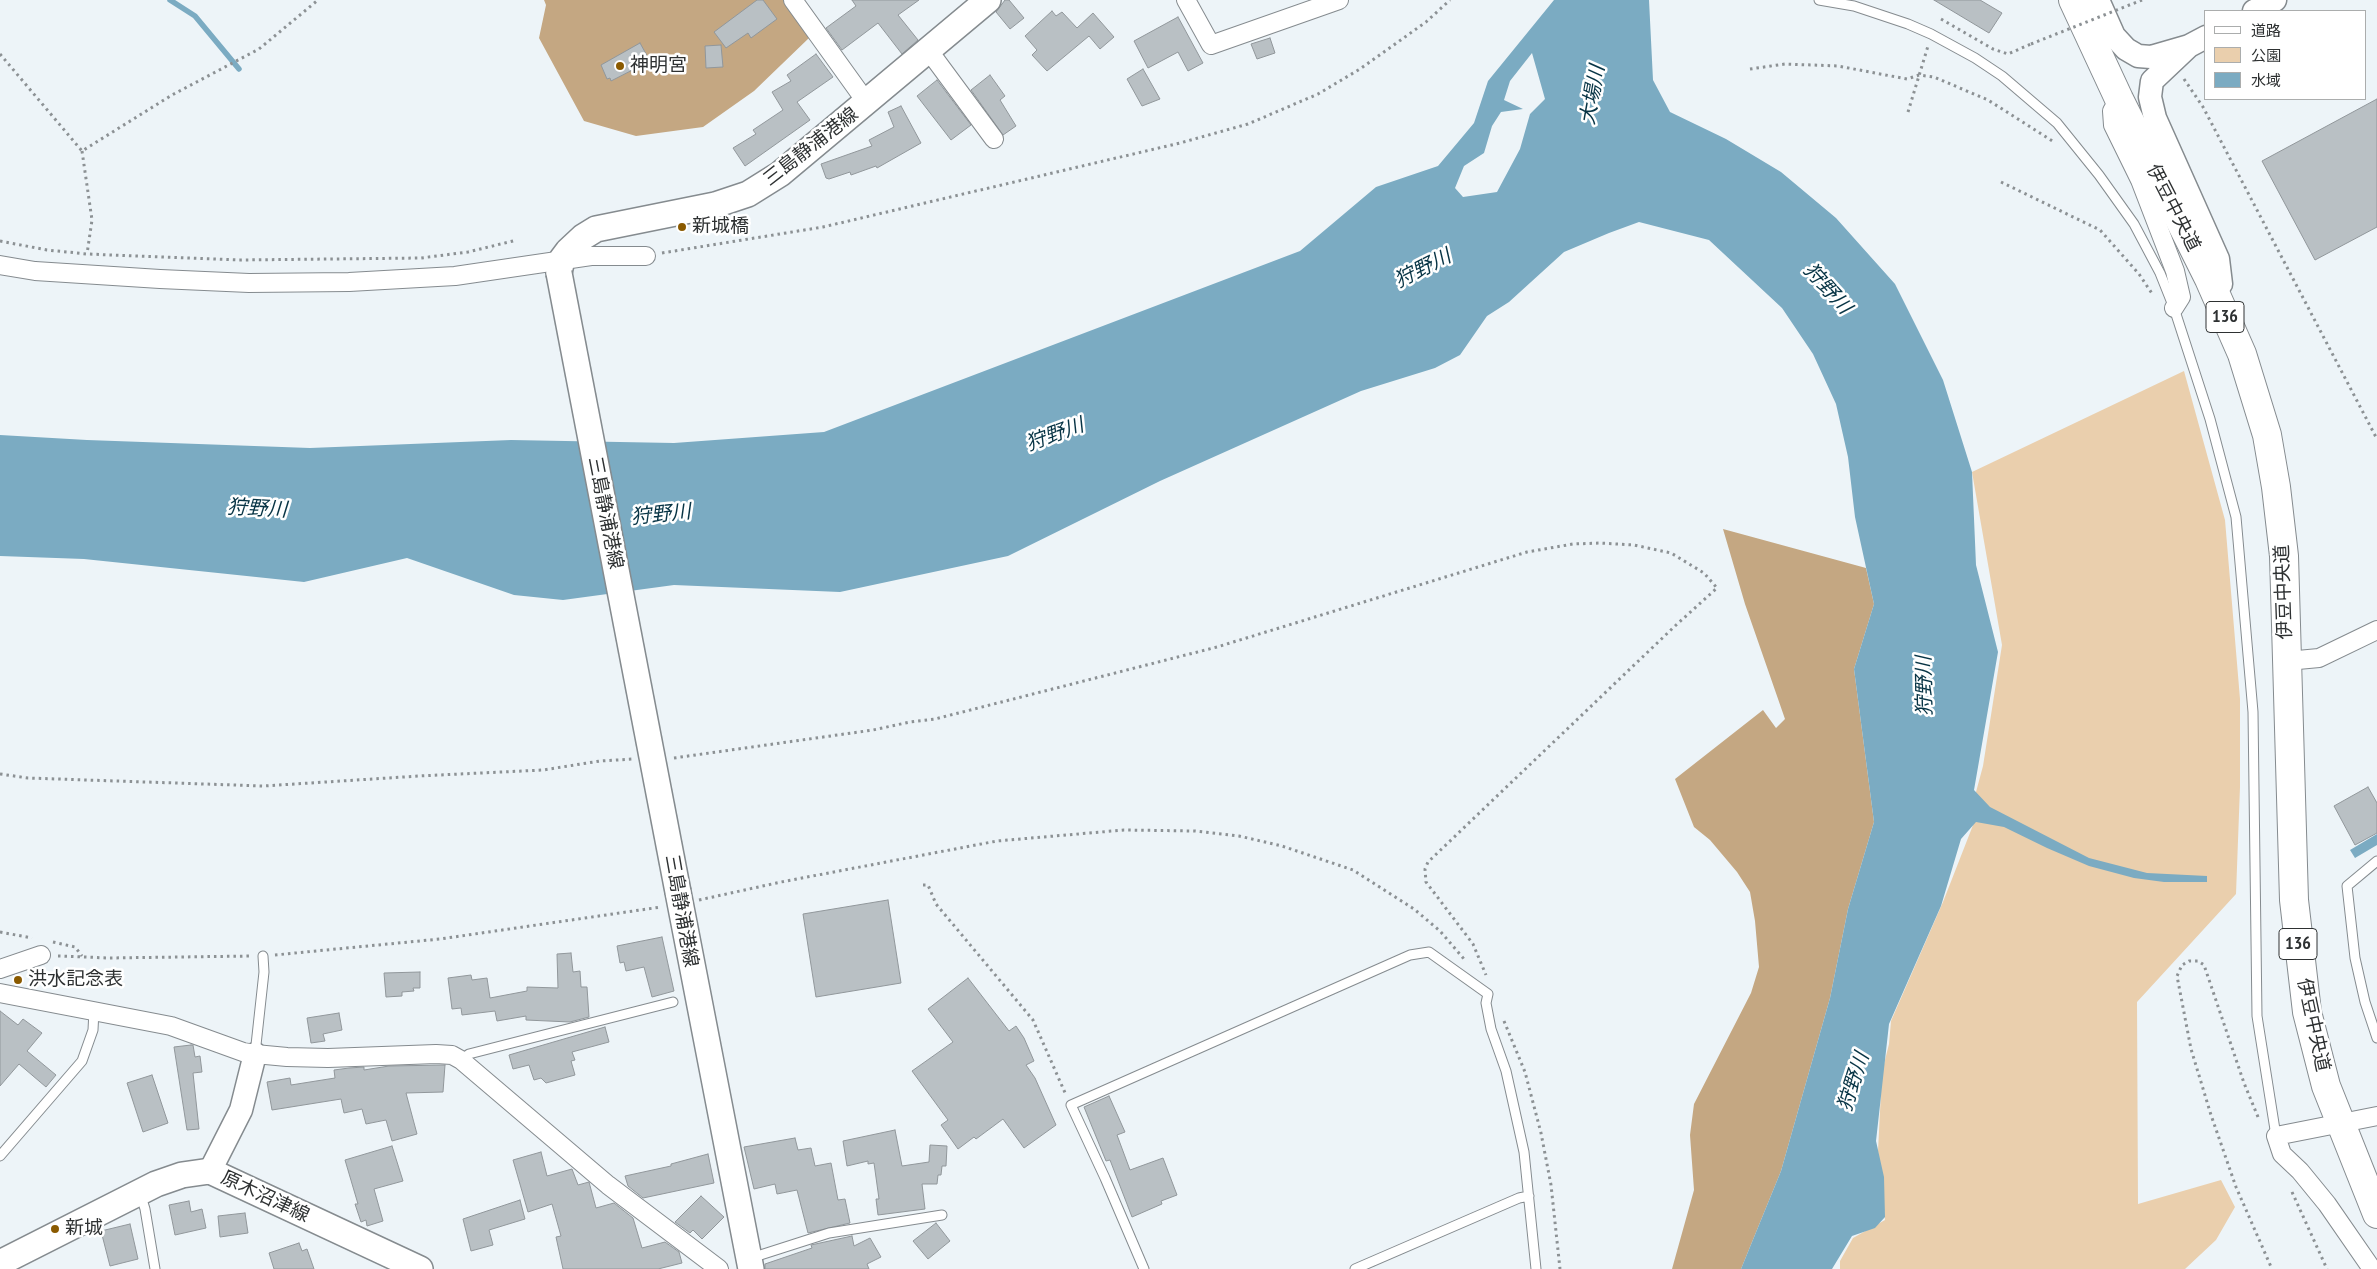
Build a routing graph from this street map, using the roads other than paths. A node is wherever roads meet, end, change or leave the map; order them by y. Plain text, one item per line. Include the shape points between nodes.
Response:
1 (793, 0) edge
2 (988, 0) edge
3 (1186, 0) edge
4 (1339, 0) edge
5 (1818, 0) edge
6 (2073, 0) edge
7 (2083, 0) edge
8 (2098, 0) edge
9 (2275, 0) edge
10 (2256, 10) edge
11 (2197, 42) edge
12 (929, 51) junction
13 (2119, 99) junction
14 (867, 103) junction
15 (994, 139) dead end
16 (646, 256) road end
17 (0, 265) edge
18 (561, 266) junction
19 (2221, 284) junction
20 (2174, 308) junction
21 (2377, 630) edge
22 (2292, 660) junction
23 (2377, 861) edge
24 (41, 955) road end
25 (264, 956) road end
26 (0, 969) edge
27 (0, 993) edge
28 (673, 1002) dead end
29 (94, 1010) junction
30 (2377, 1038) edge
31 (255, 1054) junction
32 (461, 1060) junction
33 (2357, 1121) edge
34 (2276, 1136) junction
35 (0, 1156) edge
36 (210, 1171) junction
37 (2377, 1174) edge
38 (140, 1192) junction
39 (1529, 1196) junction
40 (2377, 1214) edge
41 (942, 1215) dead end
42 (0, 1263) edge
43 (748, 1266) edge
44 (155, 1269) edge
45 (420, 1269) edge
46 (718, 1269) edge
47 (1144, 1269) edge
48 (1355, 1269) edge
49 (1536, 1269) edge
50 (2372, 1269) edge

1 - 14 street
2 - 12 main road, 三島静浦港線
3 - 4 street via 1211,45
5 - 20 lane via 1854,6 1931,34 2002,76 2057,123 2134,224
6 - 13 highway, 伊豆中央道 / 136
7 - 19 highway, 伊豆中央道 / 136
8 - 11 street via 2114,36 2138,56 2151,57
9 - 10 street
11 - 19 street via 2152,82 2150,97 2155,118 2218,259
12 - 14 main road, 三島静浦港線
12 - 15 street
13 - 20 street via 2112,110 2113,126 2140,180 2175,271 2181,296
13 - 22 highway, 伊豆中央道 / 136 via 2209,279 2251,379 2267,434 2282,531
14 - 18 main road, 三島静浦港線 via 780,174 748,194 715,205 596,229 572,246
16 - 18 street
17 - 18 street via 35,271 249,283 349,282
18 - 43 main road, 三島静浦港線, bridge
19 - 22 highway, 伊豆中央道 / 136 via 2254,358 2283,466 2293,552
20 - 34 lane via 2210,419 2236,518 2252,712 2257,1016
21 - 22 street via 2319,658
22 - 33 highway, 伊豆中央道 / 136 via 2290,805 2299,960 2314,1045
23 - 30 lane via 2347,886 2355,958
24 - 26 street
25 - 31 lane
27 - 29 street
28 - 32 lane via 470,1054
29 - 31 street via 171,1026
29 - 35 lane via 93,1030 82,1061
31 - 32 street via 328,1058 436,1054 452,1055
31 - 36 street via 241,1110
32 - 46 street via 608,1185
33 - 34 street
33 - 37 highway, 伊豆中央道 / 136
33 - 40 highway, 伊豆中央道 / 136
34 - 50 street via 2282,1154 2327,1204
36 - 38 main road, 原木沼津線 via 182,1175
36 - 45 main road, 原木沼津線
38 - 42 main road, 原木沼津線
38 - 44 lane
39 - 47 lane via 1524,1152 1506,1071 1491,1029 1486,1003 1488,994 1429,952 1410,955 1071,1105
39 - 48 lane
39 - 49 lane
41 - 43 lane via 829,1233

